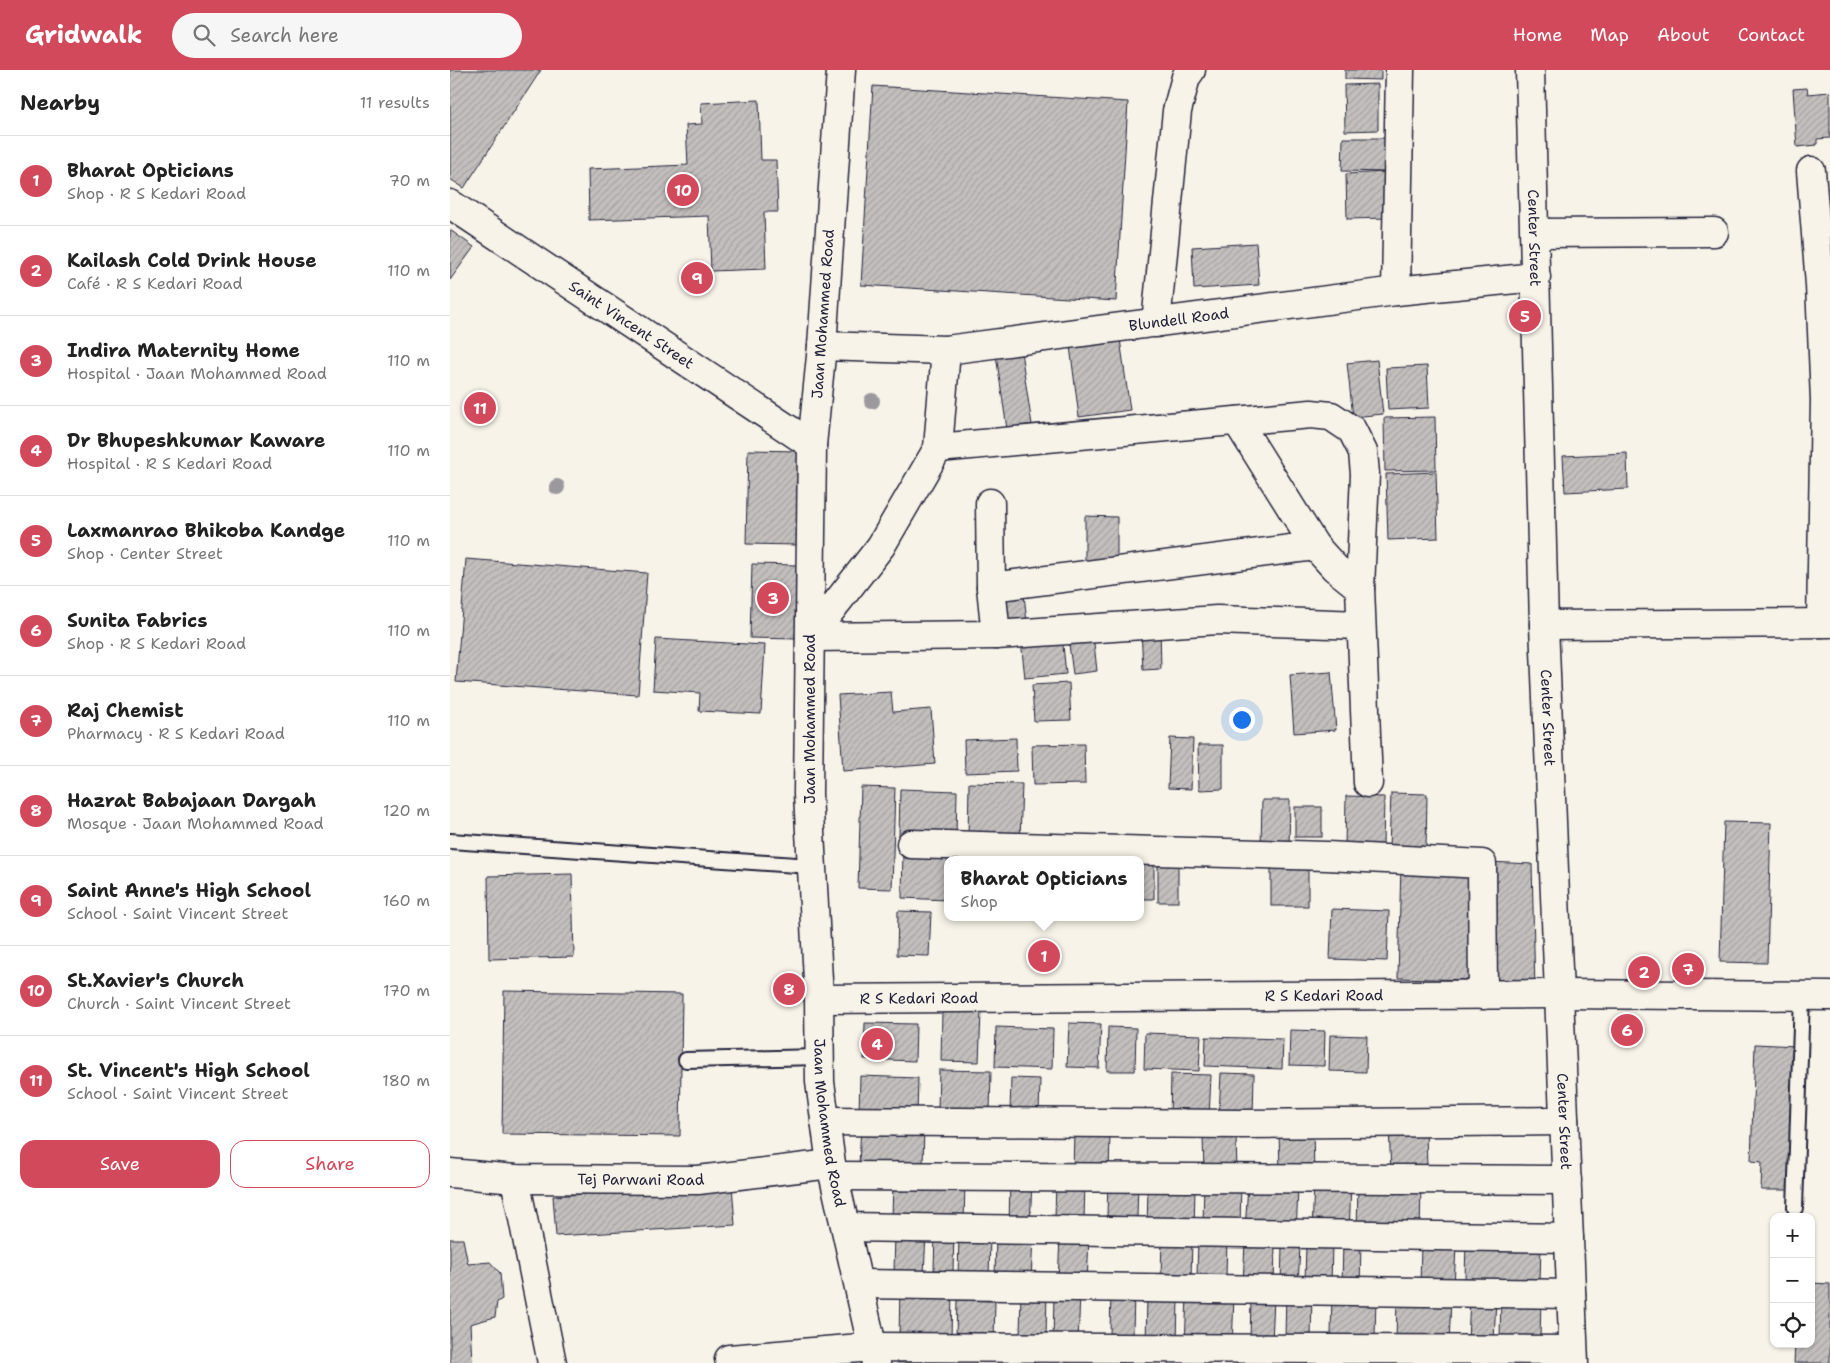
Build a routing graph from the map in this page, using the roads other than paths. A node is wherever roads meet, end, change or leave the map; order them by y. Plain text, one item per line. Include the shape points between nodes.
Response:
1 (840, 70) edge
2 (1192, 70) edge
3 (1400, 70) edge
4 (1530, 70) edge
5 (1810, 171) dead end
6 (450, 204) edge
7 (1714, 232) dead end
8 (1535, 233) junction
9 (1536, 277) junction
10 (1396, 291) junction
11 (1156, 323) junction
12 (822, 346) junction
13 (946, 350) junction
14 (1237, 421) junction
15 (812, 445) junction
16 (938, 448) junction
17 (990, 503) dead end
18 (1315, 546) junction
19 (991, 587) junction
20 (1360, 588) junction
21 (1826, 623) edge
22 (1361, 625) junction
23 (1544, 625) junction
24 (996, 635) junction
25 (810, 637) junction
26 (1368, 783) dead end
27 (450, 841) edge
28 (912, 844) dead end
29 (811, 866) junction
30 (1560, 994) junction
31 (1483, 995) junction
32 (1802, 996) junction
33 (1830, 996) edge
34 (819, 999) junction
35 (819, 1057) junction
36 (686, 1060) dead end
37 (825, 1120) junction
38 (1564, 1121) junction
39 (833, 1170) junction
40 (450, 1173) edge
41 (515, 1180) junction
42 (1567, 1180) junction
43 (1795, 1208) dead end
44 (846, 1227) junction
45 (1569, 1238) junction
46 (859, 1284) junction
47 (1571, 1294) junction
48 (874, 1355) edge
49 (1574, 1356) edge
50 (729, 1359) dead end
51 (552, 1363) edge

1 - 12 street, Jaan Mohammed Road
2 - 11 street via 1186,77 1177,111
3 - 10 street
4 - 8 street, Center Street
5 - 21 street via 1820,284 1825,400
6 - 15 street, Saint Vincent Street
7 - 8 street
8 - 9 street, Center Street
9 - 10 street, Blundell Road
9 - 23 street, Center Street
10 - 11 street, Blundell Road
11 - 13 street, Blundell Road
12 - 13 street, Blundell Road
12 - 15 street, Jaan Mohammed Road
13 - 16 street
14 - 16 street
14 - 18 street
14 - 20 street via 1311,414 1331,416 1352,430 1363,452 1365,474
15 - 25 street, Jaan Mohammed Road
16 - 25 street via 881,546
17 - 19 street
18 - 19 street
18 - 20 street via 1334,568
19 - 24 street
20 - 22 street
21 - 23 street
22 - 24 street via 1217,620
22 - 26 street
23 - 30 street, Center Street
24 - 25 street
25 - 29 street, Jaan Mohammed Road via 808,794
27 - 29 lane
28 - 31 street via 1482,864
29 - 34 street, Jaan Mohammed Road
30 - 31 street, R S Kedari Road
30 - 32 street, R S Kedari Road
30 - 38 street, Center Street
31 - 34 street, R S Kedari Road
32 - 33 street, R S Kedari Road
32 - 43 lane
34 - 35 street, Jaan Mohammed Road
35 - 36 lane
35 - 37 street, Jaan Mohammed Road
37 - 38 street via 1229,1124
37 - 39 street, Jaan Mohammed Road
38 - 42 street, Center Street
39 - 41 street, Tej Parwani Road via 698,1180
39 - 42 street, Tej Parwani Road
39 - 44 street, Jaan Mohammed Road
40 - 41 street, Tej Parwani Road
41 - 51 street
42 - 45 street, Center Street
44 - 45 street
44 - 46 street, Jaan Mohammed Road
45 - 47 street, Center Street
46 - 47 street
46 - 48 street, Jaan Mohammed Road
47 - 49 street, Center Street
48 - 49 street
48 - 50 street

